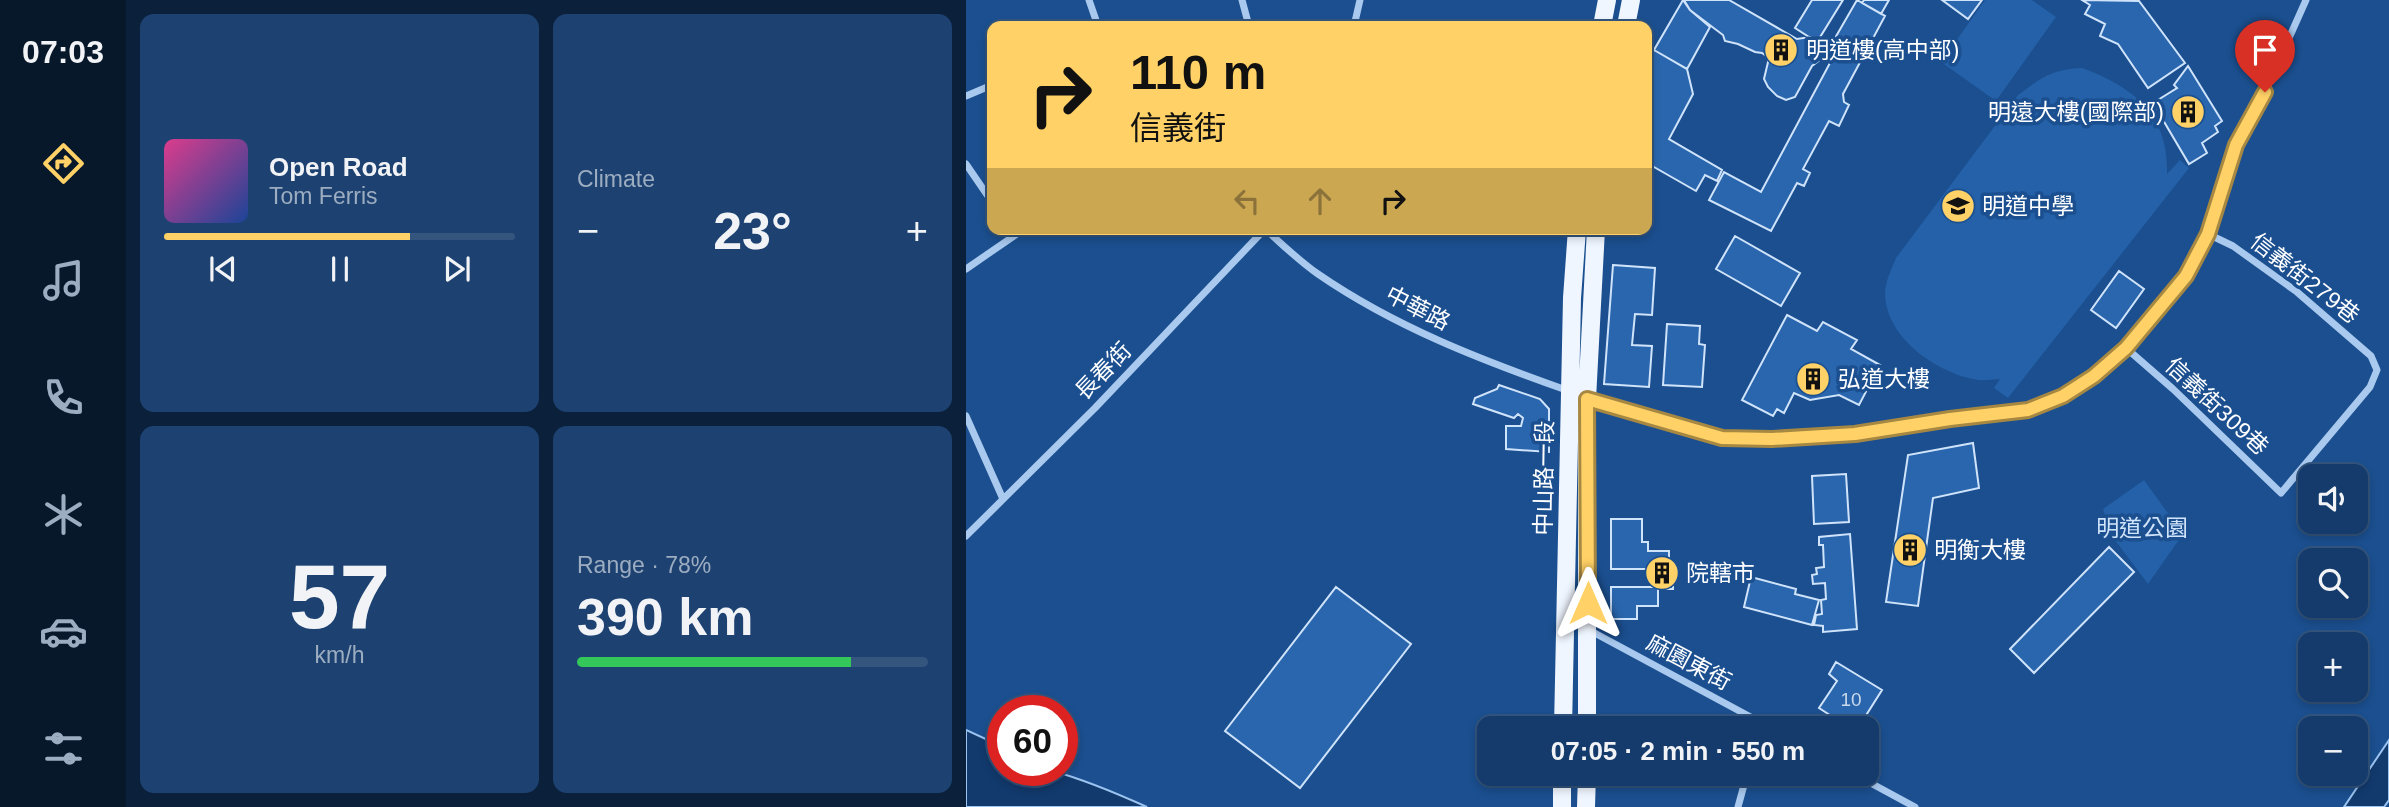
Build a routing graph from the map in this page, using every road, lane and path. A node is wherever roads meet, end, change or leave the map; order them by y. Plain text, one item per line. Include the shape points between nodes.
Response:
1 (1088, 0) edge
2 (1242, 0) edge
3 (1360, 0) edge
4 (1607, 0) edge
5 (1631, 0) edge
6 (2306, 0) edge
7 (1096, 21) edge
8 (1248, 21) edge
9 (1355, 21) edge
10 (1603, 21) edge
11 (1627, 21) edge
12 (987, 87) edge
13 (966, 96) edge
14 (966, 164) edge
15 (987, 195) edge
16 (2208, 234) junction
17 (1009, 235) edge
18 (1259, 235) edge
19 (1272, 235) edge
20 (1577, 235) edge
21 (1596, 235) edge
22 (966, 269) edge
23 (2126, 348) junction
24 (1570, 391) junction
25 (1587, 399) junction
26 (966, 416) edge
27 (2281, 493) joint
28 (1003, 499) junction
29 (966, 536) edge
30 (1589, 629) junction
31 (1563, 716) edge
32 (1587, 716) edge
33 (1743, 716) edge
34 (1562, 786) edge
35 (1587, 786) edge
36 (1744, 786) edge
37 (1876, 786) edge
38 (1562, 807) edge
39 (1586, 807) edge
40 (1738, 807) edge
41 (1914, 807) edge

1 - 7 street
2 - 8 street
3 - 9 street
4 - 10 main road
5 - 11 main road
6 - 16 street, 中華路 via 2236,145
12 - 13 street
14 - 15 street
16 - 23 street, 中華路 via 2186,276
16 - 27 street, 信義街279巷 via 2233,246 2297,292 2371,356 2376,370 2370,387
17 - 22 street
18 - 28 street, 長春街
19 - 24 street, 中華路 via 1317,273 1429,337
20 - 24 main road, 中山路一段
21 - 25 main road, 中山路一段
23 - 25 street, 中華路 via 2063,396 2028,410 1855,434 1722,438
23 - 27 street, 信義街309巷
24 - 25 street, 中華路
24 - 31 main road, 中山路一段
25 - 30 main road, 中山路一段
26 - 28 street
28 - 29 street, 長春街
30 - 32 main road, 中山路一段
30 - 33 street, 麻園東街
34 - 38 main road
35 - 39 main road
36 - 40 street
37 - 41 street

